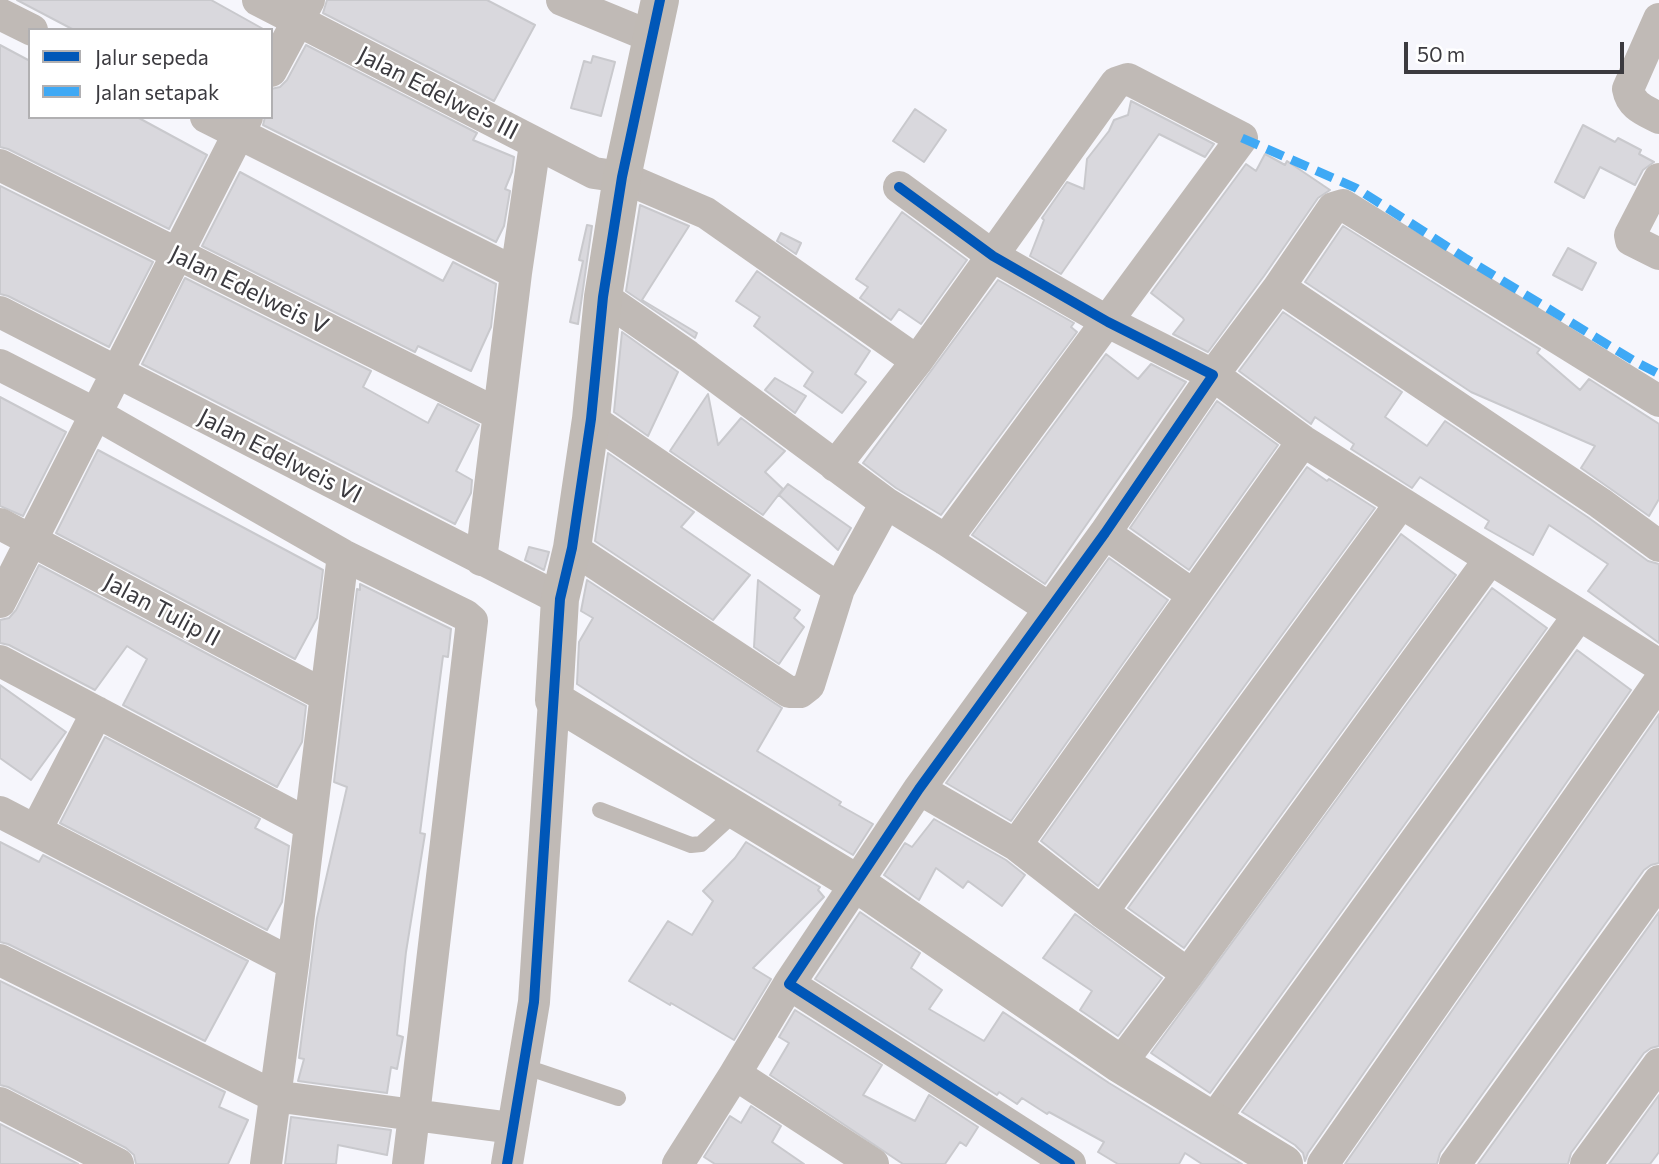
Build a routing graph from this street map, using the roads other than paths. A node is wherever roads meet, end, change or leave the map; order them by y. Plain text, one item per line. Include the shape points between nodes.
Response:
1 (258, 0) edge
2 (562, 0) edge
3 (660, 0) edge
4 (303, 10) edge
5 (0, 14) edge
6 (1659, 19) edge
7 (28, 28) edge
8 (634, 29) junction
9 (273, 67) edge
10 (1659, 118) edge
11 (214, 119) edge
12 (243, 126) edge
13 (543, 148) junction
14 (0, 165) edge
15 (608, 175) junction
16 (1659, 179) edge
17 (899, 187) dead end
18 (1659, 254) edge
19 (177, 255) junction
20 (993, 256) junction
21 (516, 273) junction
22 (1279, 287) junction
23 (603, 297) junction
24 (0, 312) edge
25 (1108, 322) junction
26 (917, 361) junction
27 (0, 365) edge
28 (1213, 375) junction
29 (106, 394) junction
30 (1659, 401) edge
31 (498, 414) junction
32 (591, 419) junction
33 (1303, 441) junction
34 (835, 466) junction
35 (886, 503) junction
36 (1401, 503) junction
37 (0, 524) edge
38 (1105, 533) junction
39 (946, 540) junction
40 (32, 542) junction
41 (1659, 546) edge
42 (572, 548) junction
43 (342, 555) junction
44 (1490, 559) junction
45 (488, 564) junction
46 (839, 589) junction
47 (1193, 595) junction
48 (553, 596) junction
49 (0, 602) edge
50 (1049, 608) junction
51 (1579, 615) junction
52 (0, 661) edge
53 (1659, 665) edge
54 (1659, 682) edge
55 (324, 695) junction
56 (554, 700) junction
57 (97, 712) junction
58 (919, 789) junction
59 (600, 810) dead end
60 (0, 812) edge
61 (728, 819) junction
62 (310, 825) junction
63 (36, 830) junction
64 (1016, 845) junction
65 (1659, 881) edge
66 (856, 883) junction
67 (1102, 912) junction
68 (0, 960) edge
69 (293, 964) junction
70 (1188, 974) junction
71 (789, 984) junction
72 (1120, 1063) junction
73 (1659, 1064) edge
74 (523, 1066) junction
75 (735, 1074) junction
76 (274, 1096) junction
77 (618, 1098) dead end
78 (0, 1103) edge
79 (424, 1117) junction
80 (1212, 1122) junction
81 (503, 1126) junction
82 (855, 1159) edge
83 (118, 1164) edge
84 (266, 1164) edge
85 (408, 1164) edge
86 (507, 1164) edge
87 (678, 1164) edge
88 (1070, 1164) edge
89 (1284, 1164) edge
90 (1323, 1164) edge
91 (1455, 1164) edge
92 (1586, 1164) edge

1 - 4 street, Jalan Edelweis III
2 - 8 street
3 - 8 street
4 - 9 street
4 - 13 street, Jalan Edelweis III
5 - 7 street
6 - 10 street via 1628,89 1635,105
8 - 15 street
11 - 12 street
12 - 19 street
12 - 21 street
13 - 15 street, Jalan Edelweis III
13 - 21 street
14 - 19 street, Jalan Edelweis V
15 - 23 street
15 - 26 street, Jalan Edelweis III via 706,213
16 - 18 street via 1630,235
17 - 20 street
19 - 29 street
19 - 31 street, Jalan Edelweis V
20 - 25 street
20 - 25 street via 1116,83 1128,79 1242,138
20 - 26 street
21 - 31 street
22 - 28 street
22 - 30 street via 1333,208 1343,205
22 - 41 street
23 - 32 street
23 - 34 street
24 - 29 street, Jalan Edelweis VI
25 - 28 street
25 - 39 street
26 - 34 street
27 - 29 street
28 - 33 street
28 - 38 street
29 - 40 street
29 - 43 street
29 - 45 street, Jalan Edelweis VI
31 - 45 street
32 - 42 street
32 - 46 street
33 - 36 street
33 - 47 street
34 - 35 street
35 - 39 street
35 - 46 street
36 - 44 street
36 - 67 street
37 - 40 street, Jalan Tulip II
38 - 47 street
38 - 50 street
39 - 50 street
40 - 49 street
40 - 55 street, Jalan Tulip II
42 - 46 street via 789,692 800,692 809,685
42 - 48 street
43 - 55 street
43 - 79 street via 472,621
44 - 51 street
44 - 70 street
45 - 48 street, Jalan Edelweis VI
47 - 64 street
48 - 56 street
50 - 58 street
51 - 53 street
51 - 80 street
52 - 57 street
54 - 90 street
55 - 62 street
56 - 61 street
56 - 74 street via 534,1002
57 - 62 street
57 - 63 street
58 - 64 street
58 - 66 street
59 - 61 lane via 691,845 701,844
60 - 63 street
61 - 66 street
62 - 69 street
63 - 69 street
64 - 67 street
65 - 91 street
66 - 71 street
66 - 72 street
67 - 70 street
68 - 76 street
69 - 76 street
70 - 72 street
71 - 75 street
71 - 88 street
72 - 80 street
73 - 92 street
74 - 77 lane
74 - 81 street
75 - 82 street
75 - 87 street
76 - 79 street
76 - 84 street
78 - 83 street
79 - 81 street
79 - 85 street
80 - 89 street
81 - 86 street

